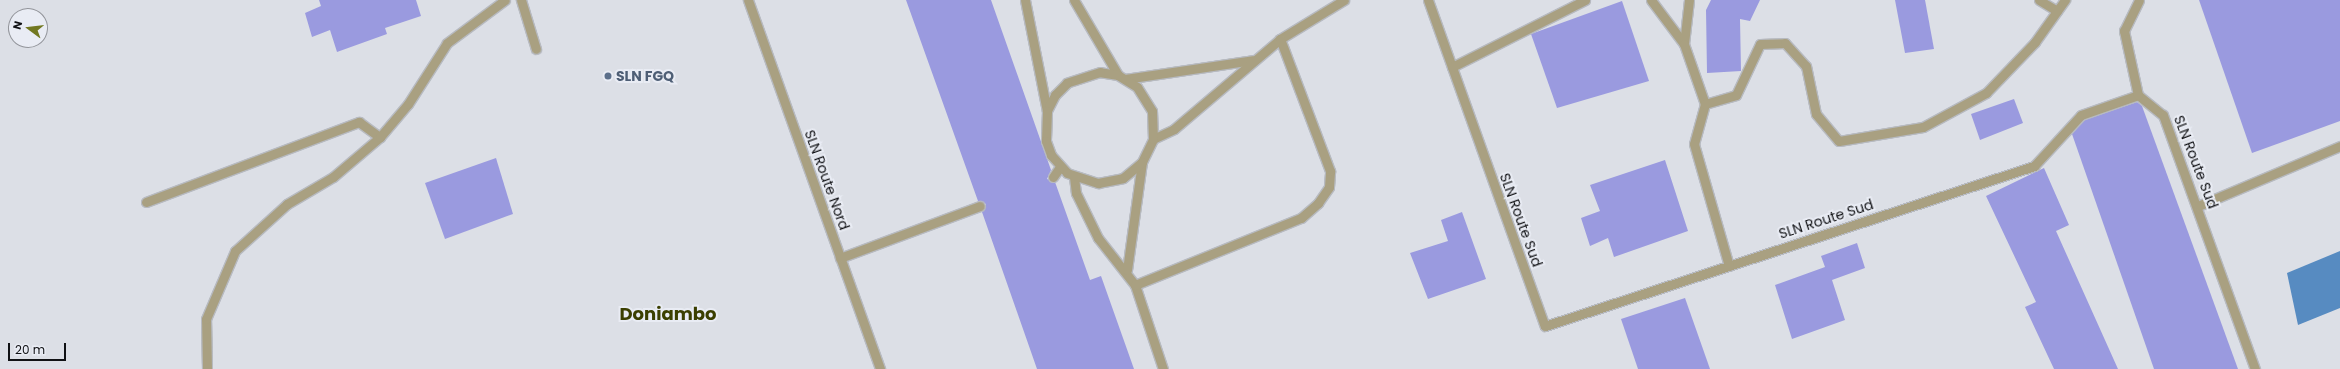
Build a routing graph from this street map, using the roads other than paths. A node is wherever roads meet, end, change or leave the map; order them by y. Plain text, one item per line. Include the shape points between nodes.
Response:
1 (505, 0) edge
2 (521, 0) edge
3 (748, 0) edge
4 (1025, 0) edge
5 (1074, 0) edge
6 (1344, 0) edge
7 (1428, 0) edge
8 (1585, 0) edge
9 (1651, 0) edge
10 (1689, 0) edge
11 (2039, 0) edge
12 (2065, 0) edge
13 (2139, 0) edge
14 (2057, 11) junction
15 (1280, 39) junction
16 (1684, 44) junction
17 (536, 49) dead end
18 (1253, 60) junction
19 (1452, 67) junction
20 (1121, 77) junction
21 (2138, 95) junction
22 (1705, 104) junction
23 (1047, 111) junction
24 (380, 137) junction
25 (1153, 139) junction
26 (2340, 146) edge
27 (1142, 162) junction
28 (1060, 167) junction
29 (1054, 177) dead end
30 (1074, 177) junction
31 (146, 202) dead end
32 (980, 206) dead end
33 (2198, 206) junction
34 (840, 258) junction
35 (1729, 266) junction
36 (1127, 270) junction
37 (1135, 285) junction
38 (207, 369) edge
39 (880, 369) edge
40 (1163, 369) edge
41 (2255, 369) edge

1 - 24 lane via 447,43 408,104
2 - 17 lane
3 - 34 lane, SLN Route Nord
4 - 23 lane
5 - 20 lane
6 - 15 lane
7 - 19 lane, SLN Route Sud
8 - 19 lane
9 - 16 lane
10 - 16 lane
11 - 14 lane
12 - 14 lane
13 - 21 lane via 2124,31
14 - 22 lane via 2035,42 1986,93 1922,127 1839,141 1816,114 1806,66 1785,43 1760,44 1736,95
15 - 18 lane
15 - 37 lane via 1330,171 1329,187 1318,203 1301,218
16 - 22 lane
18 - 20 lane
18 - 25 lane via 1174,129
19 - 35 lane, SLN Route Sud via 1545,326
20 - 23 lane via 1100,72 1072,80 1054,95
20 - 25 lane via 1146,98 1154,125
21 - 33 lane, SLN Route Sud via 2163,115
21 - 35 lane, SLN Route Sud via 2081,115 2034,166
22 - 35 lane via 1694,144
23 - 28 lane via 1046,141
24 - 31 lane via 359,122
24 - 38 lane via 334,177 287,204 235,251 206,319
25 - 27 lane
26 - 33 lane
27 - 30 lane via 1123,178 1104,182
27 - 36 lane
28 - 29 lane
28 - 30 lane
30 - 36 lane via 1076,193 1098,238
32 - 34 lane
33 - 41 lane, SLN Route Sud
34 - 39 lane, SLN Route Nord
36 - 37 lane
37 - 40 lane

